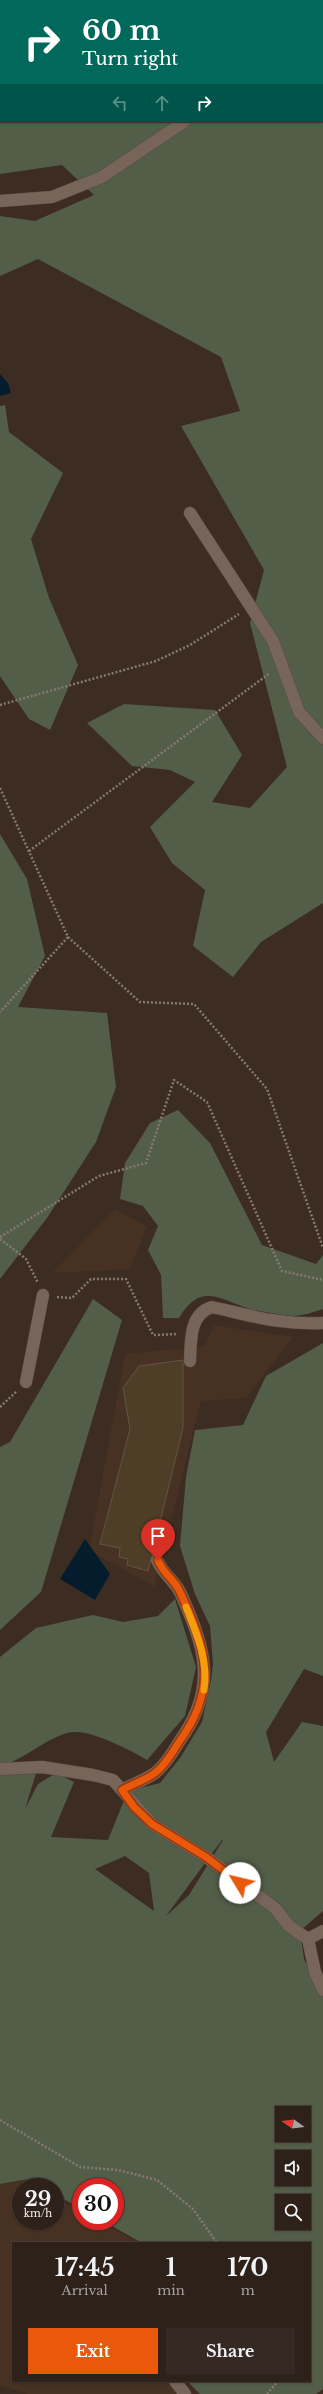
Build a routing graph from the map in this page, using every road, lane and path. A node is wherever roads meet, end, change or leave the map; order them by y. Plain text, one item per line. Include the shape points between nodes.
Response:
1 (184, 122) edge
2 (0, 201) edge
3 (190, 513) dead end
4 (250, 606) junction
5 (282, 664) junction
6 (0, 705) edge
7 (323, 738) edge
8 (0, 788) edge
9 (29, 851) junction
10 (68, 937) junction
11 (0, 1012) edge
12 (0, 1238) edge
13 (323, 1248) edge
14 (323, 1280) edge
15 (43, 1295) junction
16 (323, 1323) edge
17 (192, 1334) junction
18 (190, 1361) dead end
19 (26, 1382) joint
20 (0, 1407) edge
21 (158, 1560) dead end
22 (0, 1769) edge
23 (122, 1790) junction
24 (323, 1931) edge
25 (308, 1939) junction
26 (323, 1990) edge
27 (0, 2120) edge
28 (216, 2242) edge
29 (176, 2382) edge
30 (277, 2382) edge
31 (185, 2394) edge
32 (266, 2394) edge

1 - 2 street via 102,177 52,197
3 - 4 street
4 - 5 street via 273,641
4 - 6 path via 190,644 156,661
5 - 7 street via 299,712
5 - 9 path
8 - 9 path
9 - 10 path
10 - 11 path
10 - 13 path via 140,1002 194,1004 267,1089
12 - 14 path via 99,1176 146,1163 174,1080 207,1102 282,1271
12 - 15 path via 26,1259
15 - 17 path via 72,1298 92,1279 126,1279 153,1335
15 - 19 street
16 - 17 street via 266,1321 212,1307 200,1313 194,1323
17 - 18 street
19 - 20 path
21 - 23 street via 162,1572 179,1590 196,1633 206,1680 201,1704 188,1730 173,1751 155,1772
22 - 23 street via 42,1767 93,1775 112,1780
23 - 25 street via 134,1807 152,1824 206,1857 275,1908 289,1926
24 - 25 street
25 - 26 street via 315,1972
27 - 28 path via 80,2167 118,2170 157,2180 193,2209
29 - 31 street
30 - 32 path

